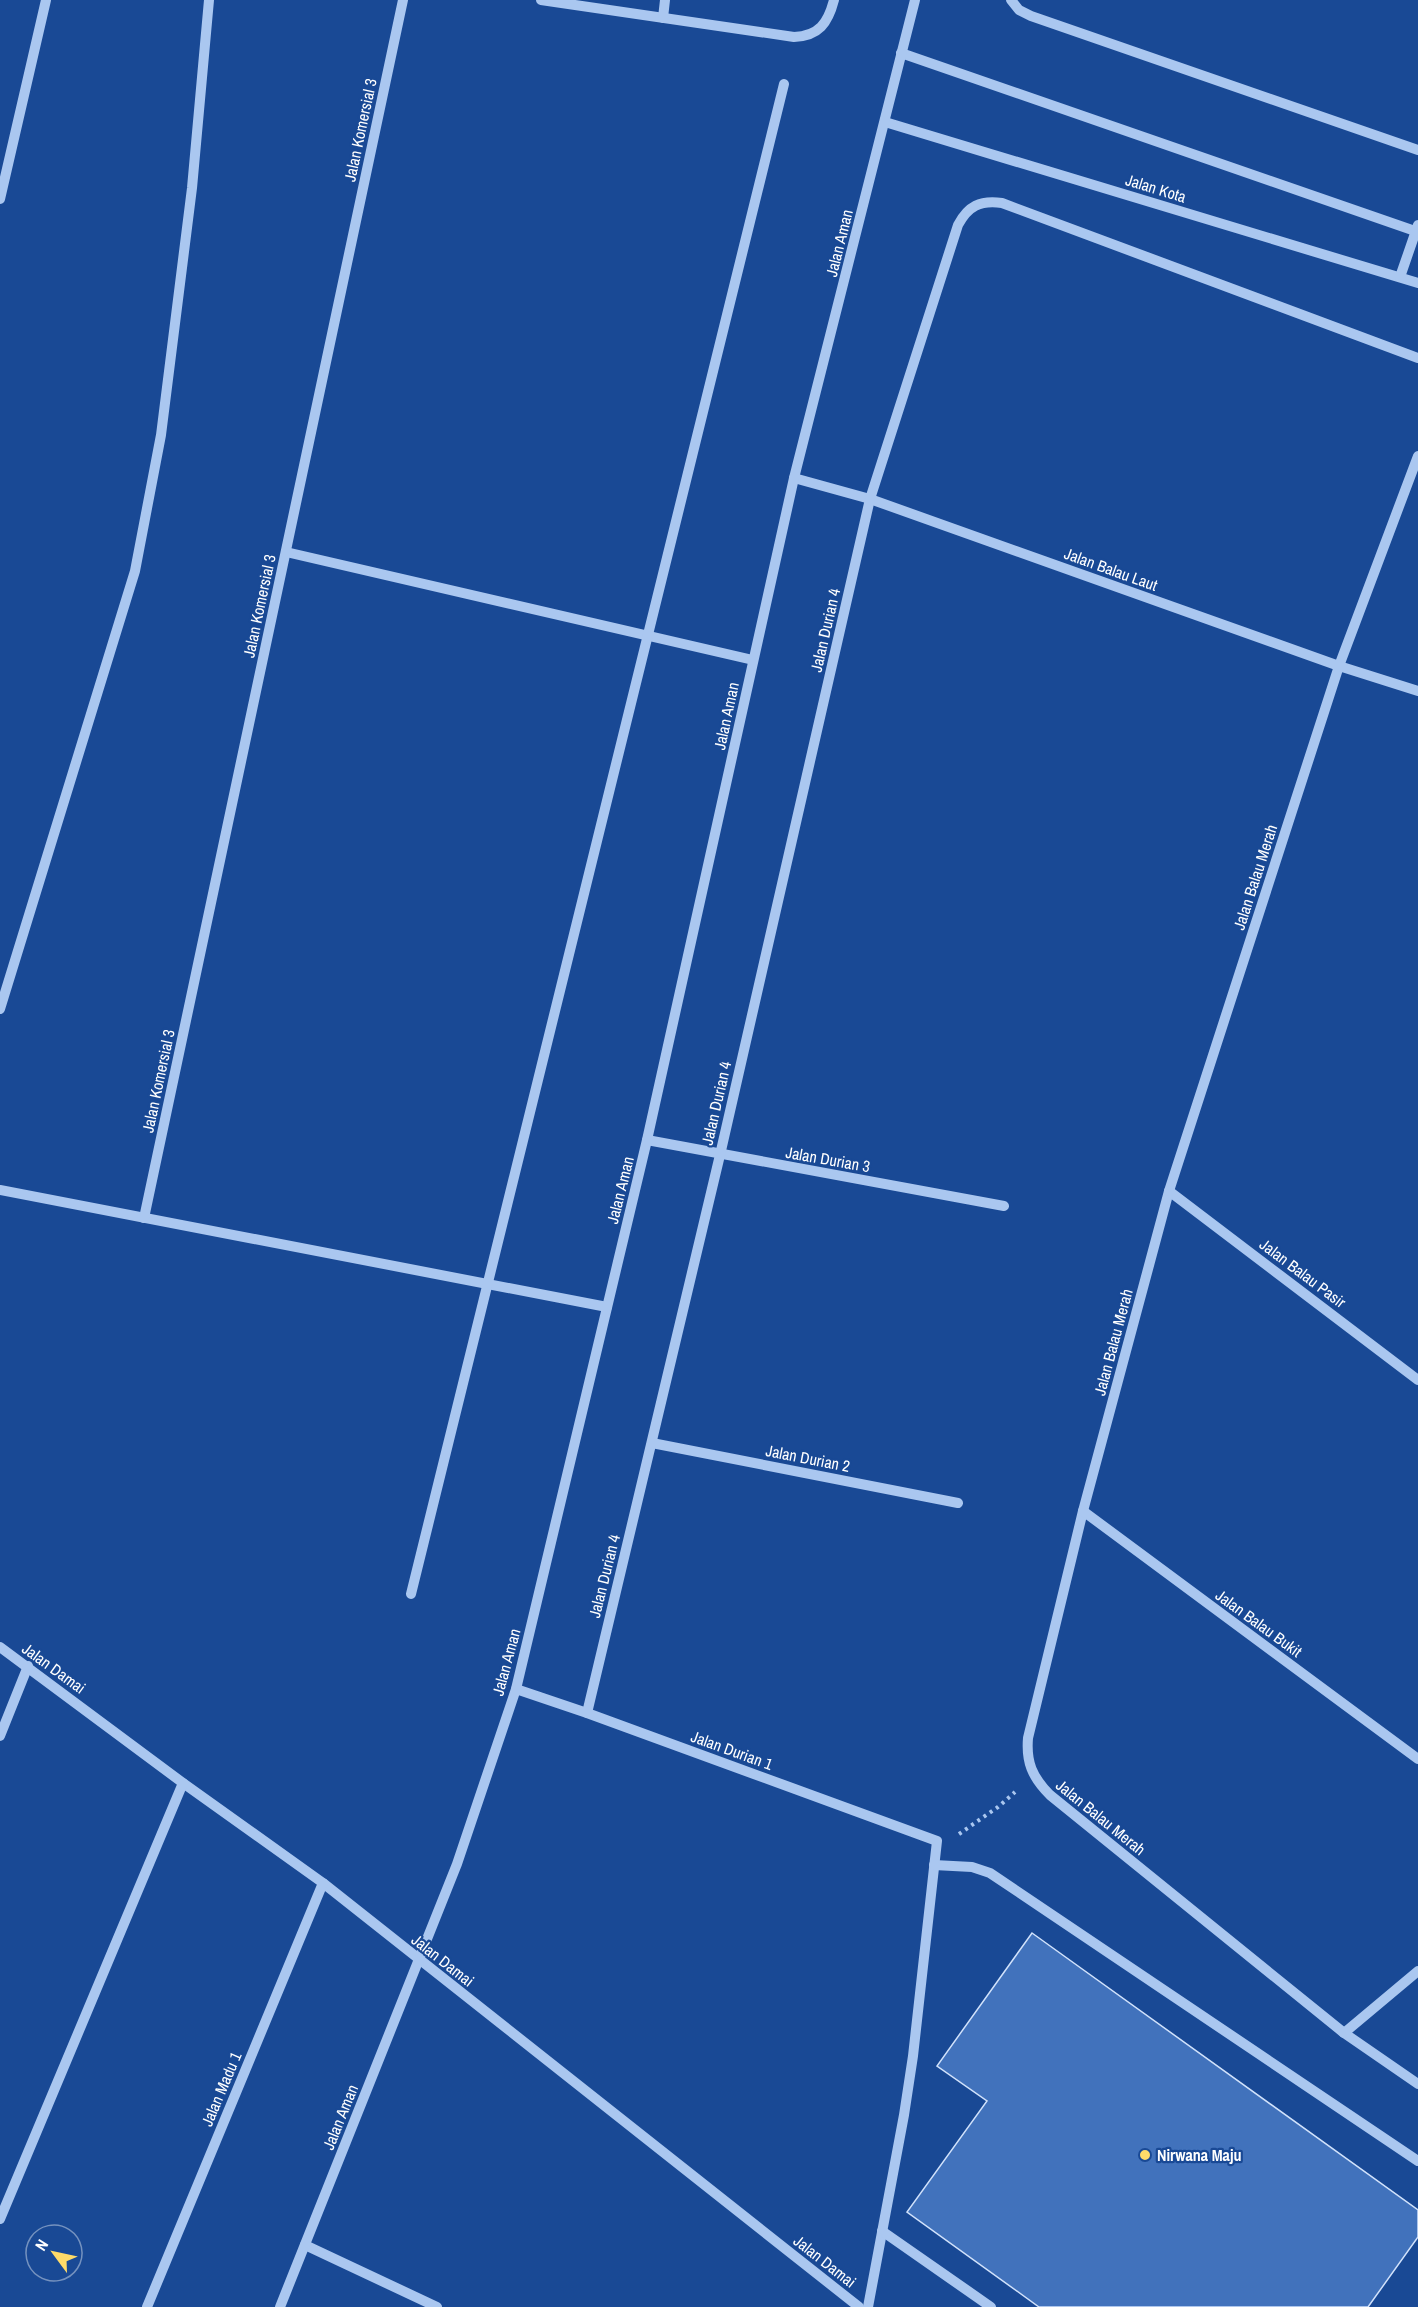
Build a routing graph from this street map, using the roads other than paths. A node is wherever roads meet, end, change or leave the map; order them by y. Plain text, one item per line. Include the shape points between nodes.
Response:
1 (46, 0) edge
2 (209, 0) edge
3 (403, 0) edge
4 (541, 0) edge
5 (665, 0) edge
6 (834, 0) edge
7 (915, 0) edge
8 (1011, 0) edge
9 (663, 18) junction
10 (901, 53) junction
11 (784, 84) dead end
12 (885, 122) junction
13 (1418, 150) edge
14 (0, 199) edge
15 (1417, 229) edge
16 (1401, 277) junction
17 (1418, 283) edge
18 (1418, 358) edge
19 (1418, 456) edge
20 (794, 477) junction
21 (870, 499) junction
22 (286, 552) junction
23 (647, 635) junction
24 (753, 660) junction
25 (1339, 666) junction
26 (1418, 691) edge
27 (0, 1009) edge
28 (647, 1140) junction
29 (720, 1155) junction
30 (0, 1190) edge
31 (1169, 1191) junction
32 (1004, 1206) dead end
33 (144, 1218) junction
34 (487, 1284) junction
35 (607, 1306) junction
36 (1418, 1380) edge
37 (652, 1443) junction
38 (958, 1503) dead end
39 (1083, 1511) junction
40 (411, 1594) dead end
41 (0, 1647) edge
42 (28, 1666) junction
43 (516, 1689) junction
44 (587, 1713) junction
45 (0, 1736) edge
46 (1418, 1759) edge
47 (183, 1783) junction
48 (934, 1865) junction
49 (323, 1883) junction
50 (418, 1960) junction
51 (1418, 1971) edge
52 (1344, 2033) junction
53 (1418, 2084) edge
54 (1418, 2161) edge
55 (0, 2218) edge
56 (882, 2231) junction
57 (305, 2245) junction
58 (147, 2307) edge
59 (280, 2307) edge
60 (437, 2307) edge
61 (859, 2307) edge
62 (868, 2307) edge
63 (991, 2307) edge

1 - 14 street
2 - 27 street via 192,188 161,435 135,571
3 - 22 street, Jalan Komersial 3
4 - 9 street
5 - 9 street
6 - 9 street via 825,24 806,37
7 - 10 street, Jalan Aman
8 - 13 street via 1031,16
10 - 12 street, Jalan Aman
10 - 15 street
11 - 23 street
12 - 16 street, Jalan Kota
12 - 20 street, Jalan Aman
15 - 16 street
16 - 17 street, Jalan Kota
18 - 21 street, Jalan Durian 4 via 988,201 965,213 958,225
19 - 25 street, Jalan Balau Merah
20 - 21 street, Jalan Balau Laut
20 - 24 street, Jalan Aman
21 - 25 street, Jalan Balau Laut
21 - 29 street, Jalan Durian 4
22 - 23 street
22 - 33 street, Jalan Komersial 3
23 - 24 street
23 - 34 street
24 - 28 street, Jalan Aman
25 - 26 street, Jalan Balau Laut
25 - 31 street, Jalan Balau Merah
28 - 29 street, Jalan Durian 3
28 - 35 street, Jalan Aman
29 - 32 street, Jalan Durian 3
29 - 37 street, Jalan Durian 4
30 - 33 street
31 - 36 street, Jalan Balau Pasir
31 - 39 street, Jalan Balau Merah
33 - 34 street
34 - 35 street
34 - 40 street
35 - 43 street, Jalan Aman
37 - 38 street, Jalan Durian 2
37 - 44 street, Jalan Durian 4
39 - 46 street, Jalan Balau Bukit
39 - 52 street, Jalan Balau Merah via 1028,1738 1030,1767 1050,1795
41 - 42 street, Jalan Damai
42 - 45 street
42 - 47 street, Jalan Damai
43 - 44 street, Jalan Durian 1
43 - 50 street, Jalan Aman via 457,1864
44 - 48 street, Jalan Durian 1 via 937,1841
47 - 49 street, Jalan Damai
47 - 55 street
48 - 54 street via 972,1867 990,1873
48 - 56 street via 913,2056
49 - 50 street, Jalan Damai
49 - 58 street, Jalan Madu 1
50 - 57 street, Jalan Aman
50 - 61 street, Jalan Damai
51 - 52 street
52 - 53 street, Jalan Balau Merah
56 - 62 street
56 - 63 street
57 - 59 street, Jalan Aman
57 - 60 street

